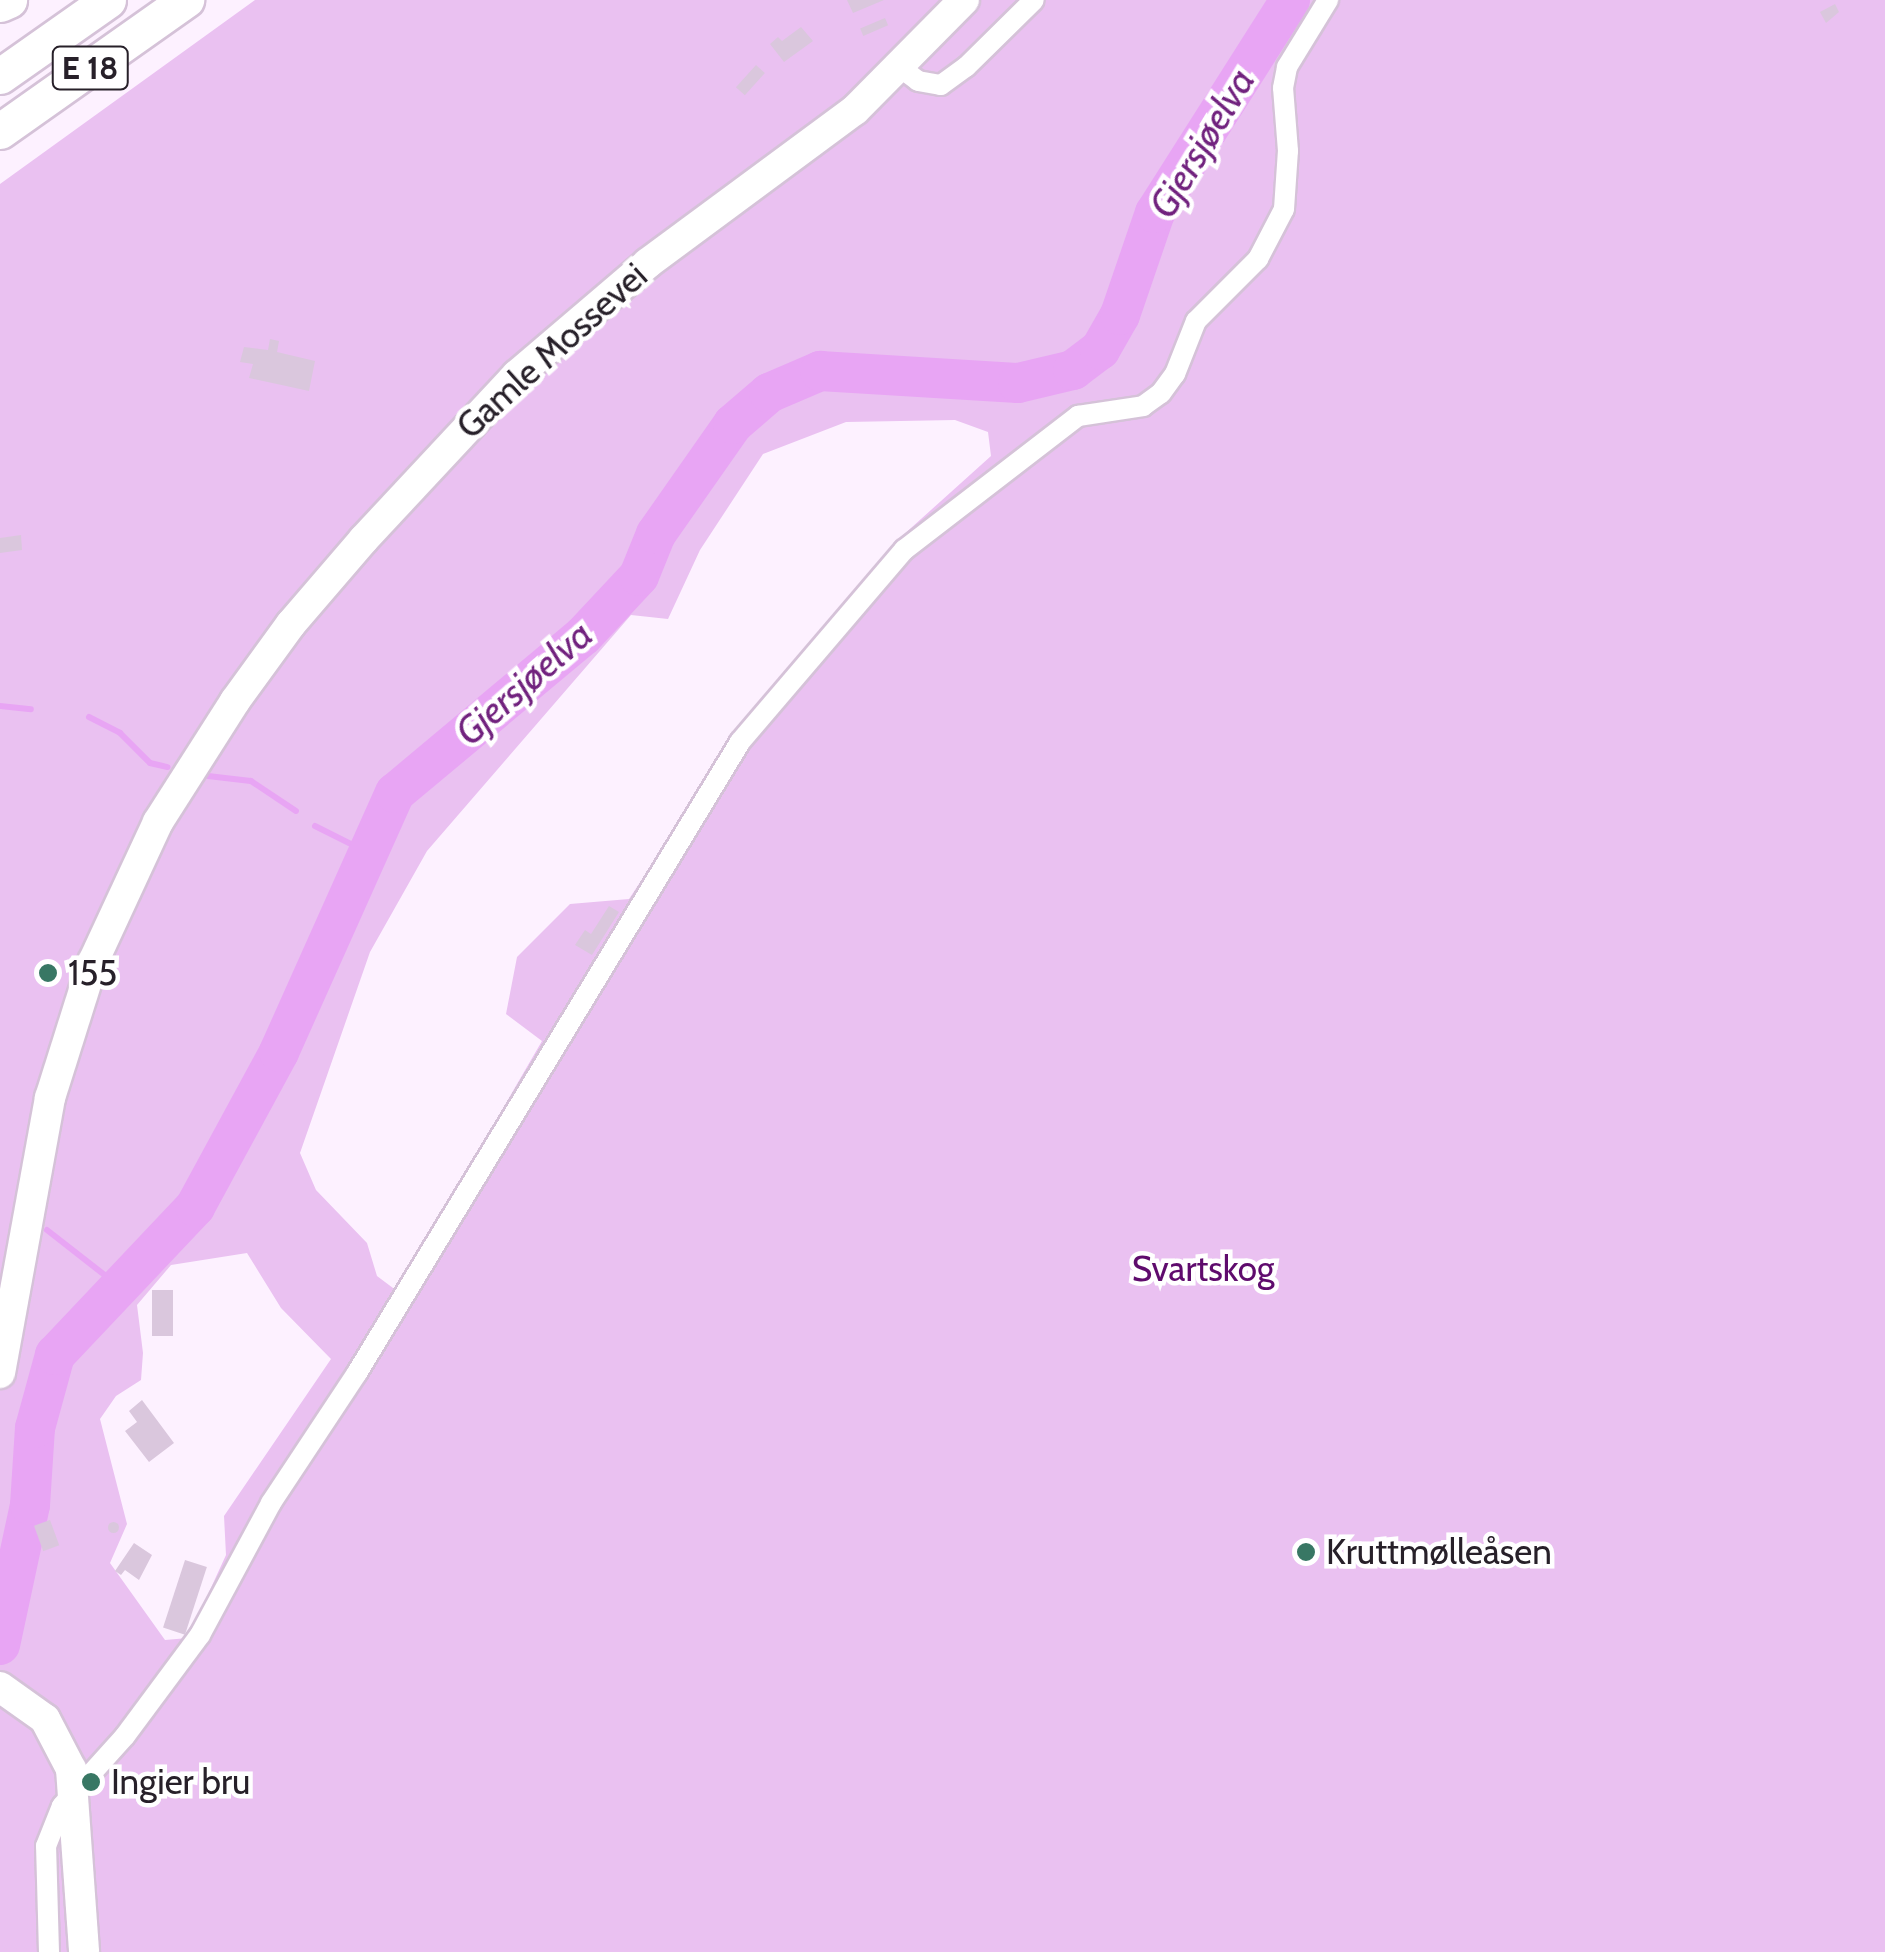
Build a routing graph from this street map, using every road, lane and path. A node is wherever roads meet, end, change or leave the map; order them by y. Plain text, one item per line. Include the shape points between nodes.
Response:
1 (9, 0) edge
2 (108, 0) edge
3 (186, 0) edge
4 (964, 0) edge
5 (1034, 0) edge
6 (1328, 0) edge
7 (0, 4) edge
8 (901, 68) junction
9 (0, 76) edge
10 (0, 131) edge
11 (0, 1373) edge
12 (2, 1688) edge
13 (74, 1789) junction
14 (49, 1952) edge
15 (84, 1952) edge

1 - 7 highway
2 - 9 highway, E 18
3 - 10 highway, E 18
4 - 8 main road, Gamle Mossevei
5 - 8 street via 940,85 918,81
6 - 13 street via 1287,66 1284,209 1258,259 1196,321 1161,392 1143,406 1078,416 904,550 740,742 357,1373 271,1503 200,1636 126,1736
8 - 11 main road, Gamle Mossevei via 827,132 605,298 517,375 316,594 196,759 125,884 72,1022 39,1148
12 - 13 main road via 38,1710 54,1730
13 - 14 street via 46,1846
13 - 15 main road

